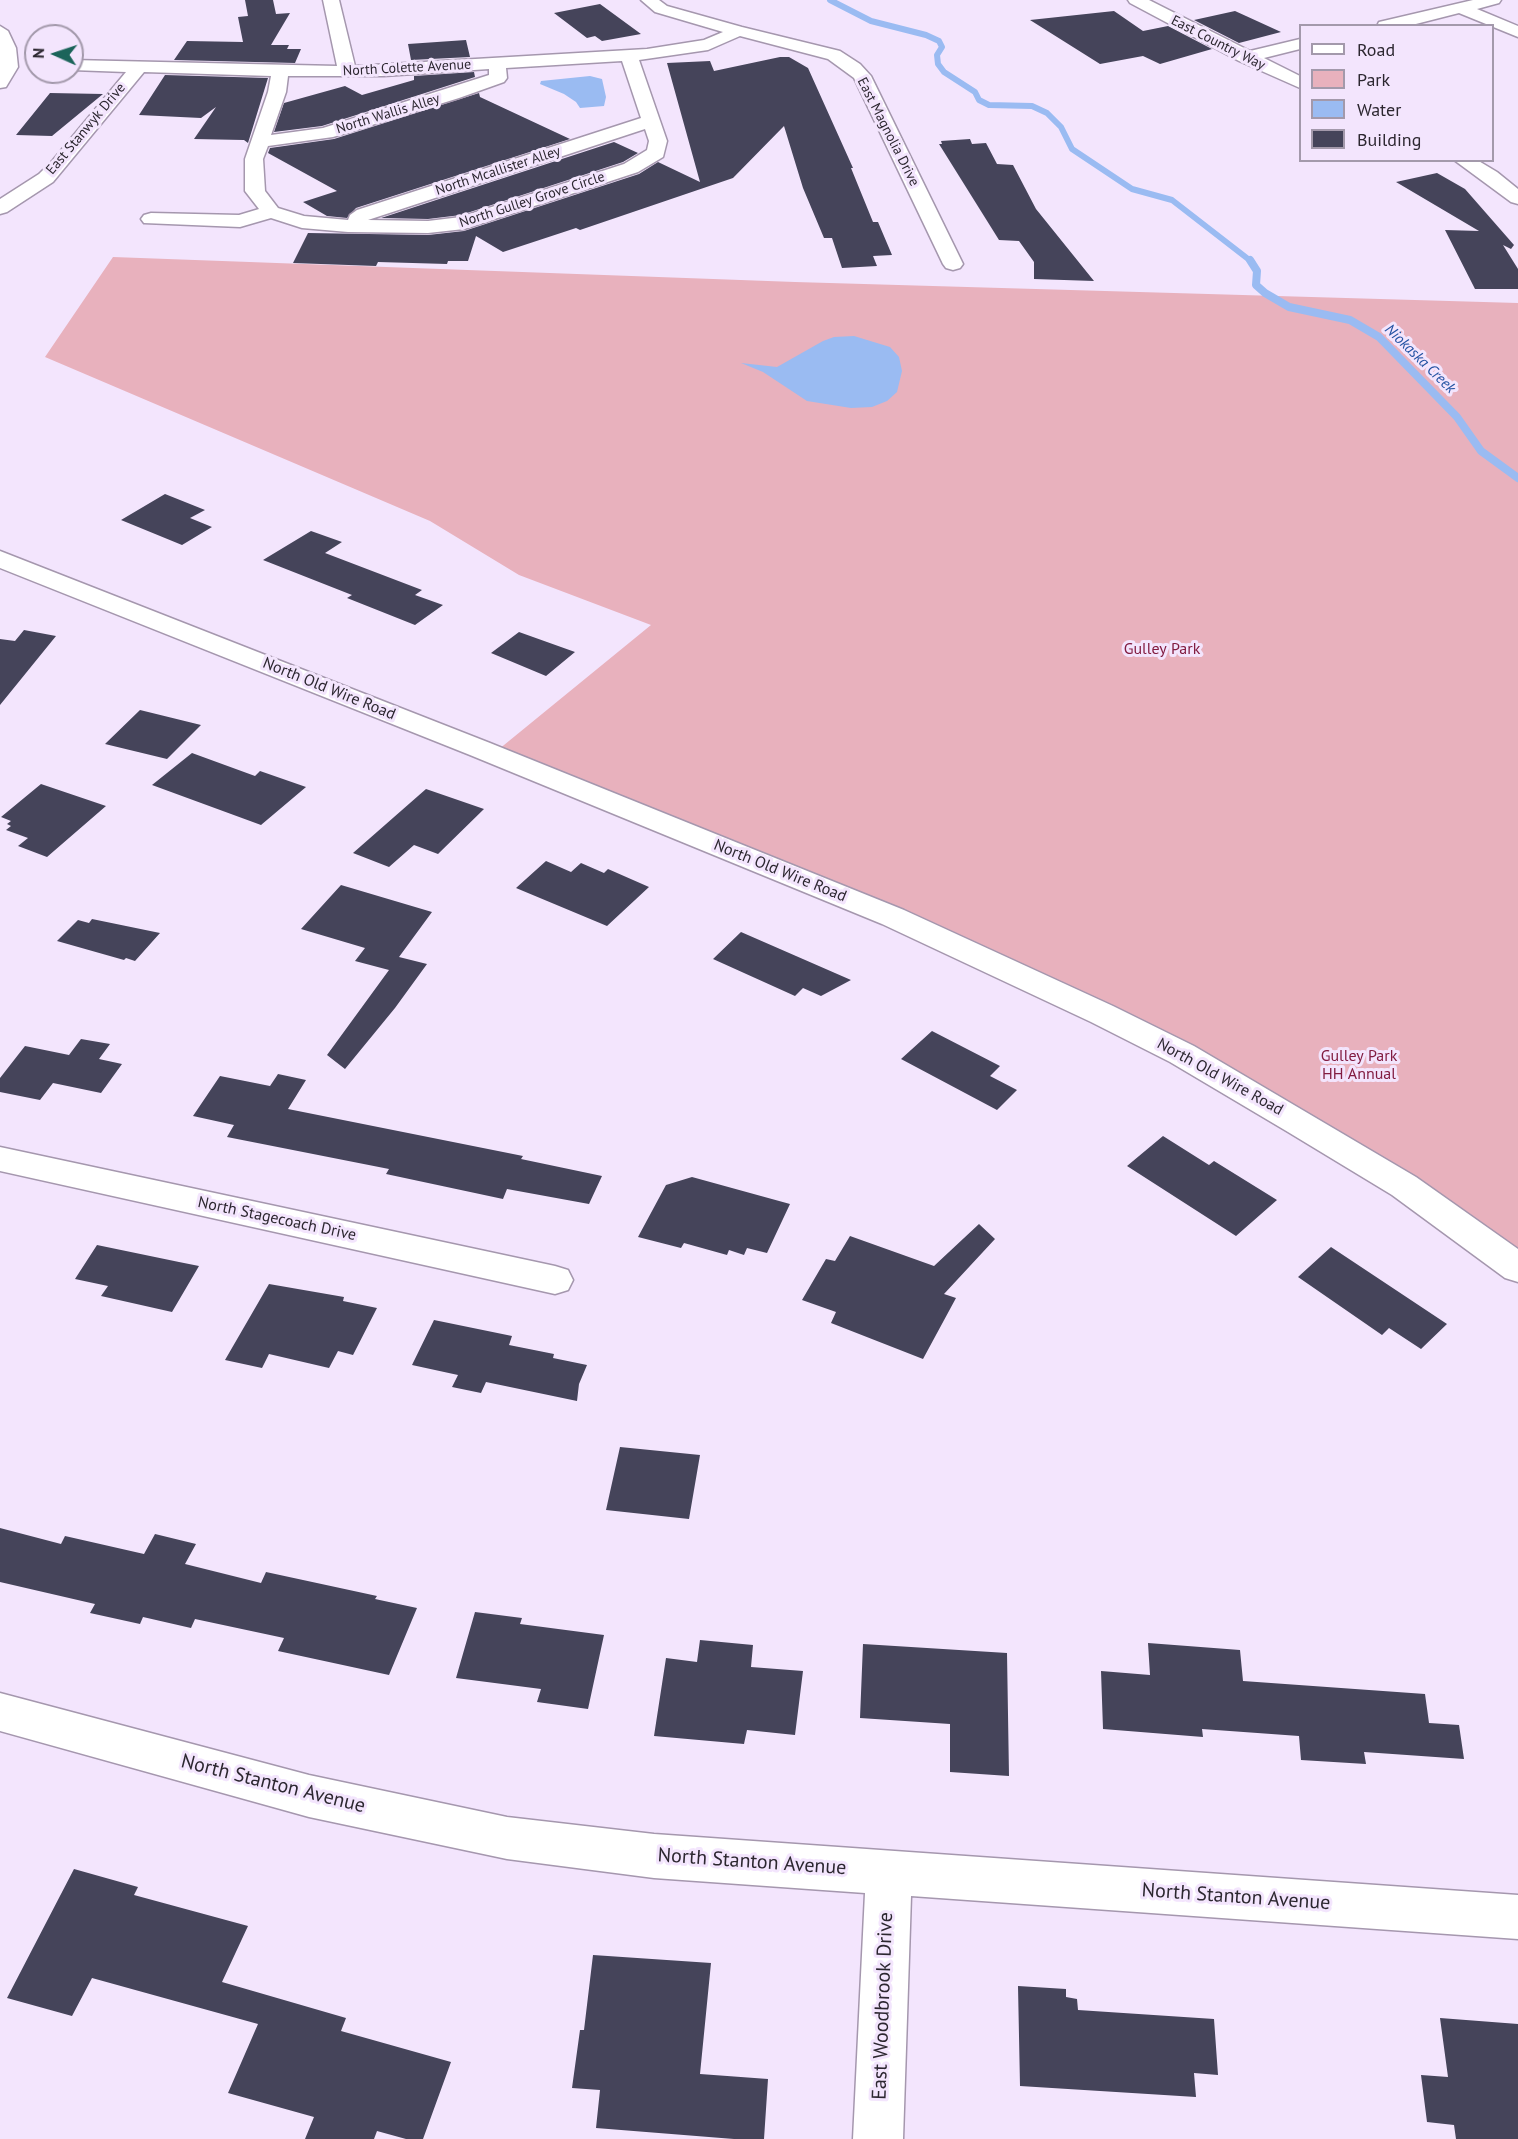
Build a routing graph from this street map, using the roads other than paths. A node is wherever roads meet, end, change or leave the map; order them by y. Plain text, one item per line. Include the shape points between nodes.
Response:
1 (331, 0) edge
2 (649, 0) edge
3 (1137, 0) edge
4 (1493, 0) edge
5 (1461, 8) junction
6 (1393, 24) edge
7 (0, 31) edge
8 (738, 32) junction
9 (1518, 33) edge
10 (1299, 44) edge
11 (629, 55) junction
12 (1245, 57) junction
13 (496, 63) junction
14 (84, 65) edge
15 (24, 66) edge
16 (9, 67) junction
17 (139, 67) junction
18 (280, 71) junction
19 (347, 71) junction
20 (0, 83) edge
21 (1299, 83) edge
22 (651, 121) junction
23 (260, 141) junction
24 (1466, 162) edge
25 (1518, 198) edge
26 (0, 208) edge
27 (271, 212) junction
28 (152, 219) dead end
29 (348, 226) junction
30 (953, 264) dead end
31 (0, 559) edge
32 (0, 1159) edge
33 (1518, 1268) edge
34 (555, 1280) dead end
35 (0, 1712) edge
36 (889, 1872) junction
37 (1518, 1917) edge
38 (878, 2139) edge

1 - 19 street
2 - 8 street, East Magnolia Drive via 661,9
3 - 12 street, East Country Way
4 - 5 street
5 - 6 street
5 - 9 street
7 - 16 street
8 - 11 street, North Colette Avenue via 708,45
8 - 30 street, East Magnolia Drive via 819,50 844,61 862,76
10 - 12 street
11 - 13 street, North Colette Avenue
11 - 22 street, North Gulley Grove Circle
12 - 21 street, East Country Way
13 - 19 street, North Colette Avenue
13 - 23 street, North Wallis Alley via 498,78 453,94 326,133
14 - 17 street, North Colette Avenue
15 - 16 street
16 - 20 street
17 - 18 street, North Colette Avenue
17 - 26 street, East Stanwyk Drive via 60,164 46,178
18 - 19 street, North Colette Avenue
18 - 23 street
22 - 29 street, North Mcallister Alley via 364,214
22 - 29 street, North Gulley Grove Circle via 658,141 656,153 631,168 464,224
23 - 27 street via 254,159 255,190
24 - 25 street
27 - 28 street via 240,221
27 - 29 street, North Gulley Grove Circle via 302,222
31 - 33 street, North Old Wire Road via 893,917 1102,1014 1182,1054 1310,1128 1404,1186
32 - 34 street, North Stagecoach Drive
35 - 36 street, North Stanton Avenue via 309,1796 507,1838 654,1856
36 - 37 street, North Stanton Avenue
36 - 38 street, East Woodbrook Drive

